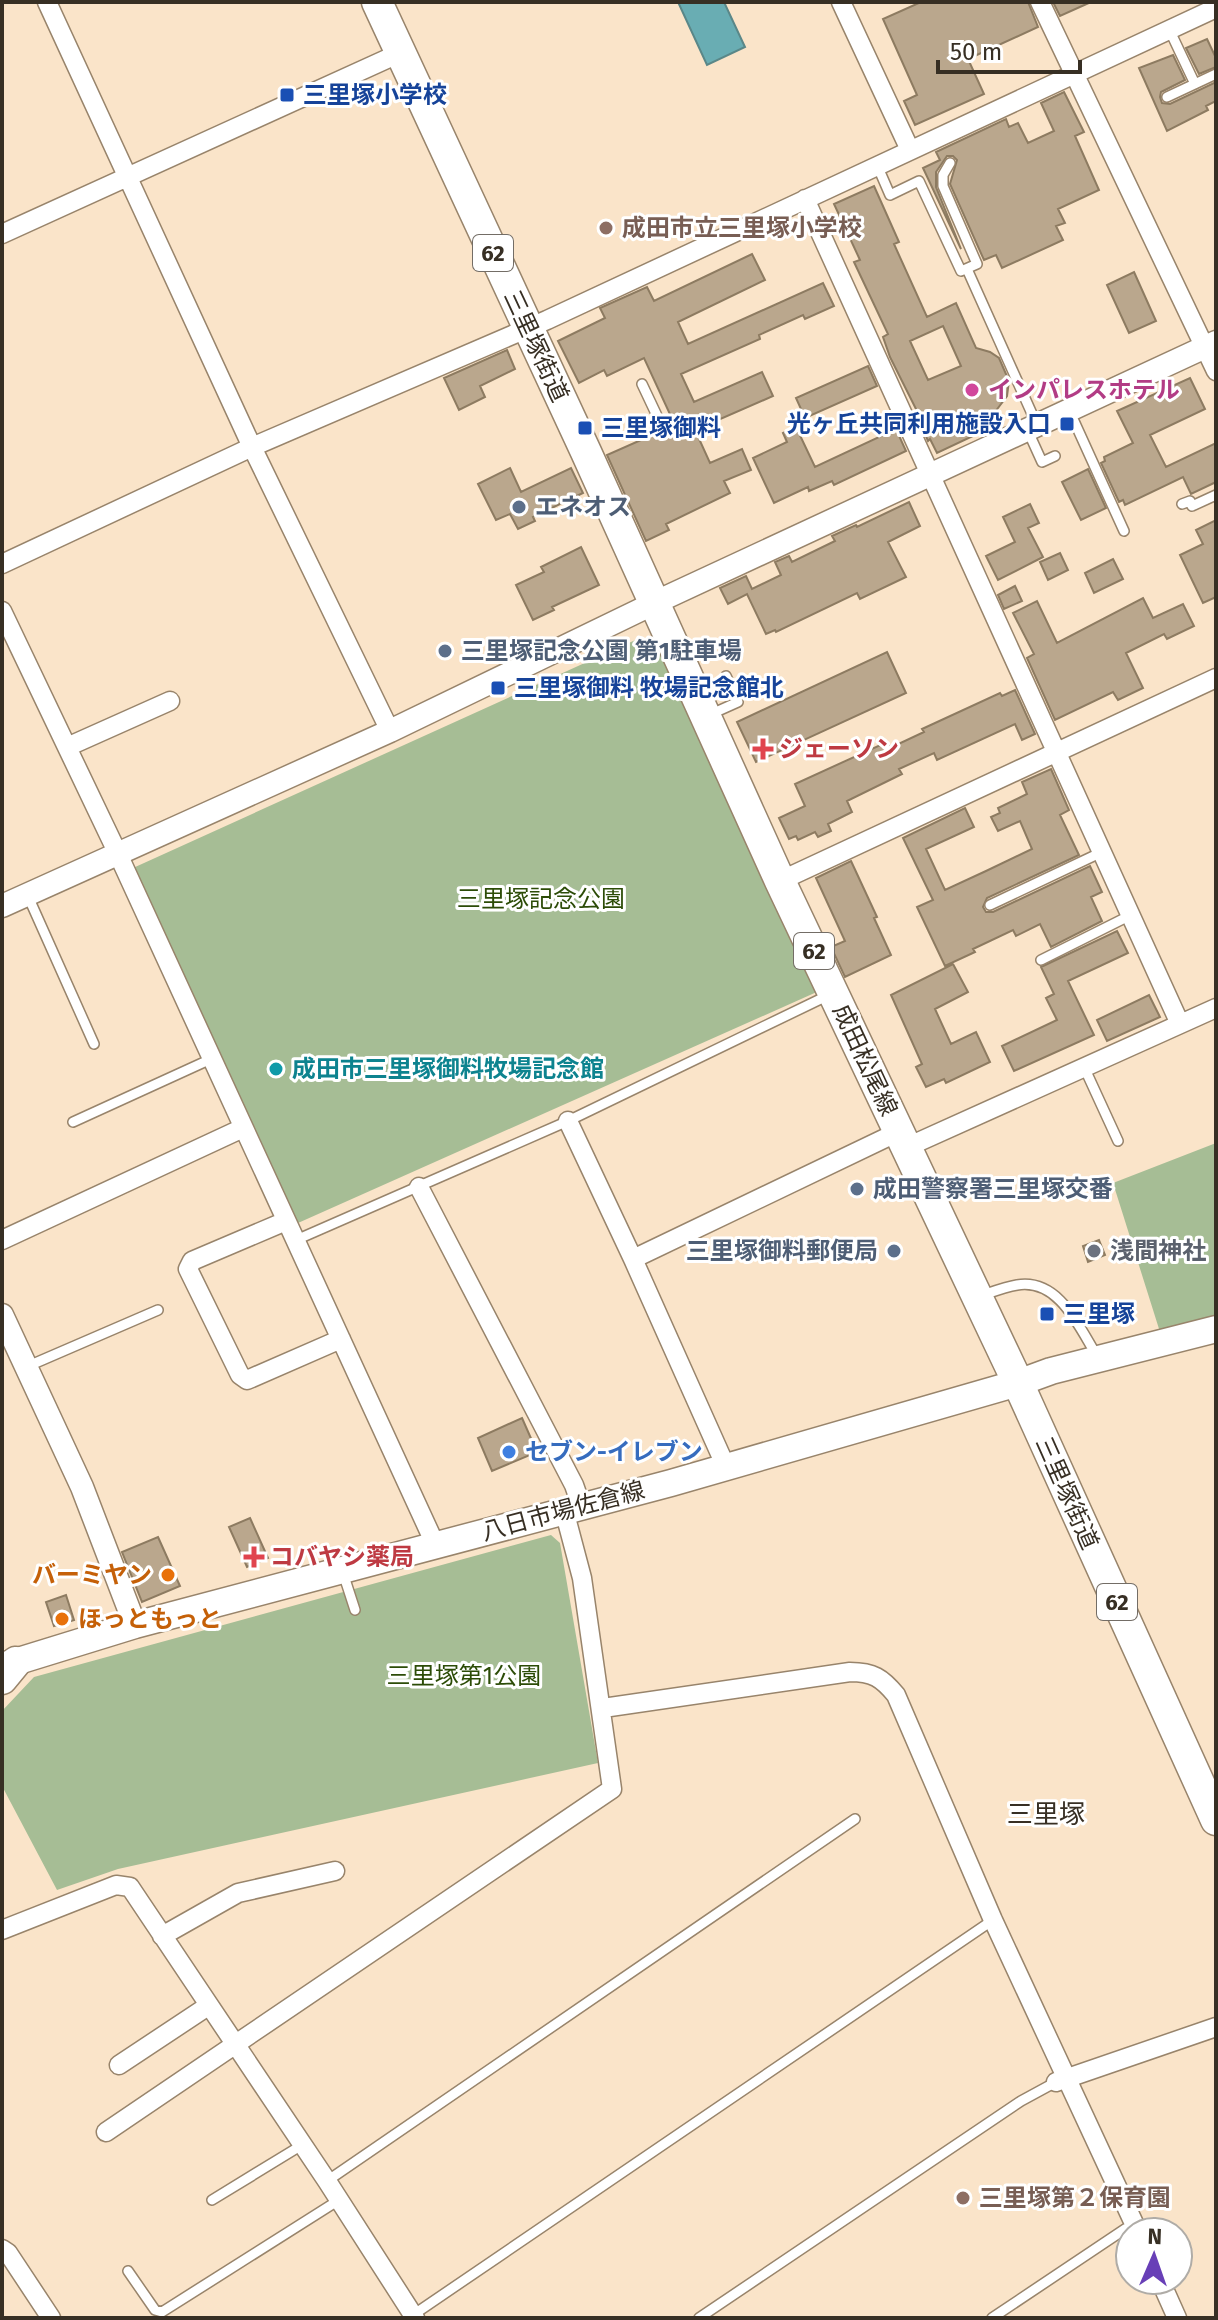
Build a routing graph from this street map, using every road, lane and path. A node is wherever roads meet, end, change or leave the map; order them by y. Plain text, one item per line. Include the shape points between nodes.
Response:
1 (47, 2) edge
2 (377, 2) edge
3 (841, 2) edge
4 (1040, 2) edge
5 (1216, 8) edge
6 (1169, 29) junction
7 (400, 53) junction
8 (1073, 74) junction
9 (1216, 74) edge
10 (1195, 84) junction
11 (1167, 97) dead end
12 (910, 150) junction
13 (950, 163) dead end
14 (877, 165) junction
15 (128, 177) junction
16 (805, 199) junction
17 (2, 234) edge
18 (967, 269) junction
19 (528, 328) junction
20 (1211, 344) edge
21 (1216, 371) edge
22 (642, 384) dead end
23 (1069, 410) junction
24 (659, 420) dead end
25 (1032, 427) junction
26 (252, 447) junction
27 (1055, 456) dead end
28 (930, 474) junction
29 (1216, 495) edge
30 (1182, 504) dead end
31 (1124, 531) dead end
32 (2, 564) edge
33 (654, 603) junction
34 (2, 611) edge
35 (726, 676) dead end
36 (1216, 678) edge
37 (170, 701) dead end
38 (705, 716) junction
39 (390, 731) junction
40 (67, 747) junction
41 (1057, 753) junction
42 (1102, 852) junction
43 (118, 854) junction
44 (780, 881) junction
45 (27, 894) junction
46 (990, 905) dead end
47 (2, 906) edge
48 (1131, 915) junction
49 (1041, 960) dead end
50 (834, 993) junction
51 (1216, 1008) edge
52 (1180, 1024) junction
53 (94, 1044) dead end
54 (211, 1059) junction
55 (1084, 1067) junction
56 (568, 1121) junction
57 (73, 1122) dead end
58 (243, 1128) junction
59 (902, 1140) junction
60 (1118, 1141) dead end
61 (419, 1187) junction
62 (286, 1221) junction
63 (2, 1240) edge
64 (296, 1241) junction
65 (633, 1259) junction
66 (977, 1297) junction
67 (158, 1310) dead end
68 (2, 1315) edge
69 (1216, 1329) edge
70 (341, 1339) junction
71 (1098, 1359) junction
72 (26, 1367) junction
73 (1018, 1383) junction
74 (726, 1467) junction
75 (572, 1508) junction
76 (435, 1544) junction
77 (342, 1569) junction
78 (355, 1610) dead end
79 (135, 1625) junction
80 (7, 1669) edge
81 (603, 1708) junction
82 (855, 1819) dead end
83 (1216, 1820) edge
84 (335, 1871) dead end
85 (993, 1920) junction
86 (2, 1930) edge
87 (162, 1936) junction
88 (208, 2006) junction
89 (1216, 2027) edge
90 (235, 2046) junction
91 (119, 2065) dead end
92 (1062, 2080) junction
93 (106, 2132) dead end
94 (302, 2145) junction
95 (327, 2181) junction
96 (212, 2200) dead end
97 (339, 2200) junction
98 (1130, 2216) edge
99 (1114, 2236) edge
100 (2, 2249) edge
101 (128, 2271) dead end
102 (1167, 2296) edge
103 (414, 2316) edge
104 (51, 2318) edge
105 (699, 2318) edge
106 (992, 2318) edge
107 (1177, 2318) edge

1 - 15 street
2 - 7 main road, 三里塚街道 / 62
3 - 12 street
4 - 8 street
5 - 6 street
6 - 8 street
6 - 10 lane
7 - 15 street
7 - 19 main road, 三里塚街道 / 62
8 - 12 street
8 - 20 street
9 - 10 lane
10 - 11 lane
12 - 14 street
13 - 18 lane via 943,186 977,264
14 - 16 street
14 - 18 lane via 890,195 919,181 961,271
15 - 17 street
15 - 26 street
16 - 19 street
16 - 28 street
18 - 25 lane
19 - 26 street
19 - 33 main road, 三里塚街道 / 62
20 - 21 street
20 - 23 street
22 - 24 lane
23 - 25 street
23 - 31 lane
25 - 27 lane via 1042,462
25 - 28 street
26 - 32 street
26 - 39 street
28 - 33 street
28 - 41 street
29 - 30 lane via 1192,506 1190,501
33 - 38 main road, 成田松尾線 / 62
33 - 39 street
34 - 40 street
35 - 38 lane via 738,702
36 - 41 street
37 - 40 street
38 - 44 main road, 成田松尾線 / 62
39 - 43 street
40 - 43 street
41 - 42 street
41 - 44 street
42 - 46 lane
42 - 48 street
43 - 45 street
43 - 54 street
44 - 50 main road, 成田松尾線 / 62
45 - 47 street
45 - 53 lane
48 - 49 lane
48 - 52 street
50 - 56 lane
50 - 59 main road, 成田松尾線 / 62
51 - 52 street
52 - 55 street
54 - 57 lane
54 - 58 street
55 - 59 street
55 - 60 lane
56 - 61 lane
56 - 65 street
58 - 62 street
58 - 63 street
59 - 65 street
59 - 66 main road, 成田松尾線 / 62
61 - 64 lane
61 - 75 street via 574,1485
62 - 64 street
62 - 70 street via 192,1261 188,1269 247,1380
64 - 70 street
65 - 74 street
66 - 71 lane via 1019,1284 1043,1288 1060,1299
66 - 73 main road, 三里塚街道 / 62
67 - 72 lane
68 - 72 street
69 - 71 main road, 八日市場佐倉線
70 - 76 street
71 - 73 main road, 八日市場佐倉線
72 - 79 street via 82,1487
73 - 74 main road, 八日市場佐倉線
73 - 83 main road, 三里塚街道 / 62
74 - 75 main road, 八日市場佐倉線
75 - 76 main road, 八日市場佐倉線
75 - 81 street
76 - 77 main road, 八日市場佐倉線
77 - 78 lane
77 - 79 main road, 八日市場佐倉線
79 - 80 main road, 八日市場佐倉線
81 - 85 street via 850,1672 880,1677 896,1695
81 - 90 street via 613,1783 606,1795
82 - 95 lane
84 - 87 street via 238,1893
85 - 92 street
85 - 103 lane
86 - 87 street via 125,1885
87 - 88 street
88 - 90 street
88 - 91 street
89 - 92 street
90 - 93 street
90 - 94 street
92 - 98 street
92 - 105 lane via 1021,2101
94 - 95 street
94 - 96 lane
95 - 97 street
97 - 101 lane via 162,2312 155,2310
97 - 103 street
99 - 106 lane
100 - 104 street
102 - 107 street

